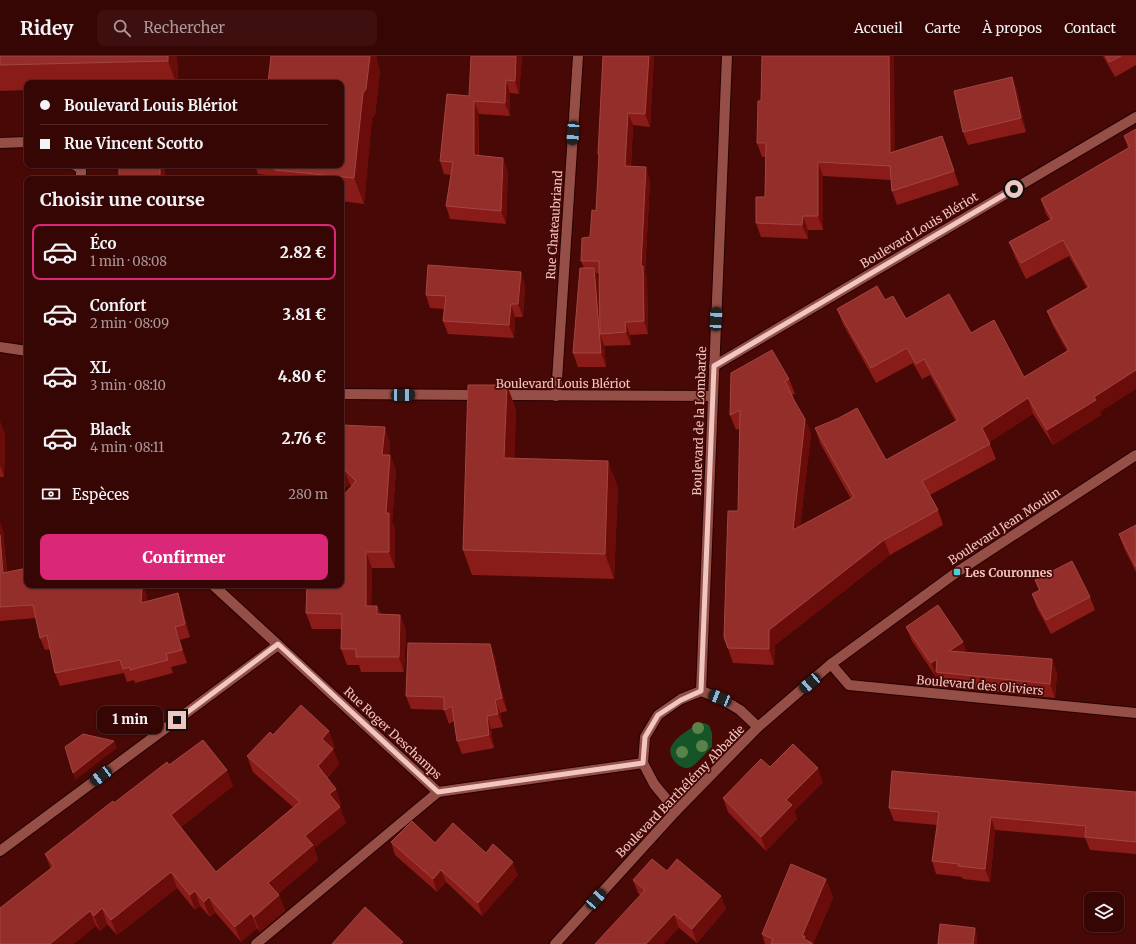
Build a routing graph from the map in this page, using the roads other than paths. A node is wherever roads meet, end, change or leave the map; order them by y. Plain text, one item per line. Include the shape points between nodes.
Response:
1 (578, 56) edge
2 (727, 56) edge
3 (1136, 117) edge
4 (24, 142) edge
5 (0, 143) edge
6 (0, 346) edge
7 (24, 350) edge
8 (714, 366) junction
9 (344, 394) edge
10 (556, 396) junction
11 (713, 396) junction
12 (1136, 455) edge
13 (216, 588) edge
14 (278, 644) junction
15 (832, 664) junction
16 (701, 691) junction
17 (1136, 713) edge
18 (758, 727) junction
19 (643, 763) junction
20 (438, 792) junction
21 (676, 811) junction
22 (0, 851) edge
23 (256, 944) edge
24 (555, 944) edge

1 - 10 street, Rue Chateaubriand
2 - 8 street, Boulevard de la Lombarde
3 - 8 street, Boulevard Louis Blériot
4 - 5 street
6 - 7 street
8 - 11 street, Boulevard de la Lombarde
9 - 10 street, Boulevard Louis Blériot
10 - 11 street, Boulevard Louis Blériot
11 - 16 street, Boulevard de la Lombarde
12 - 15 street, Boulevard Jean Moulin via 957,572
13 - 14 street, Rue Roger Deschamps
14 - 20 street, Rue Roger Deschamps
14 - 22 street
15 - 17 street, Boulevard des Oliviers via 849,685
15 - 18 street, Boulevard Barthélémy Abbadie
16 - 18 street via 720,698 740,710
16 - 19 street via 658,715 645,737
18 - 21 street, Boulevard Barthélémy Abbadie
19 - 20 street, Rue Roger Deschamps
19 - 21 street via 654,784
20 - 23 street
21 - 24 street, Boulevard Barthélémy Abbadie

